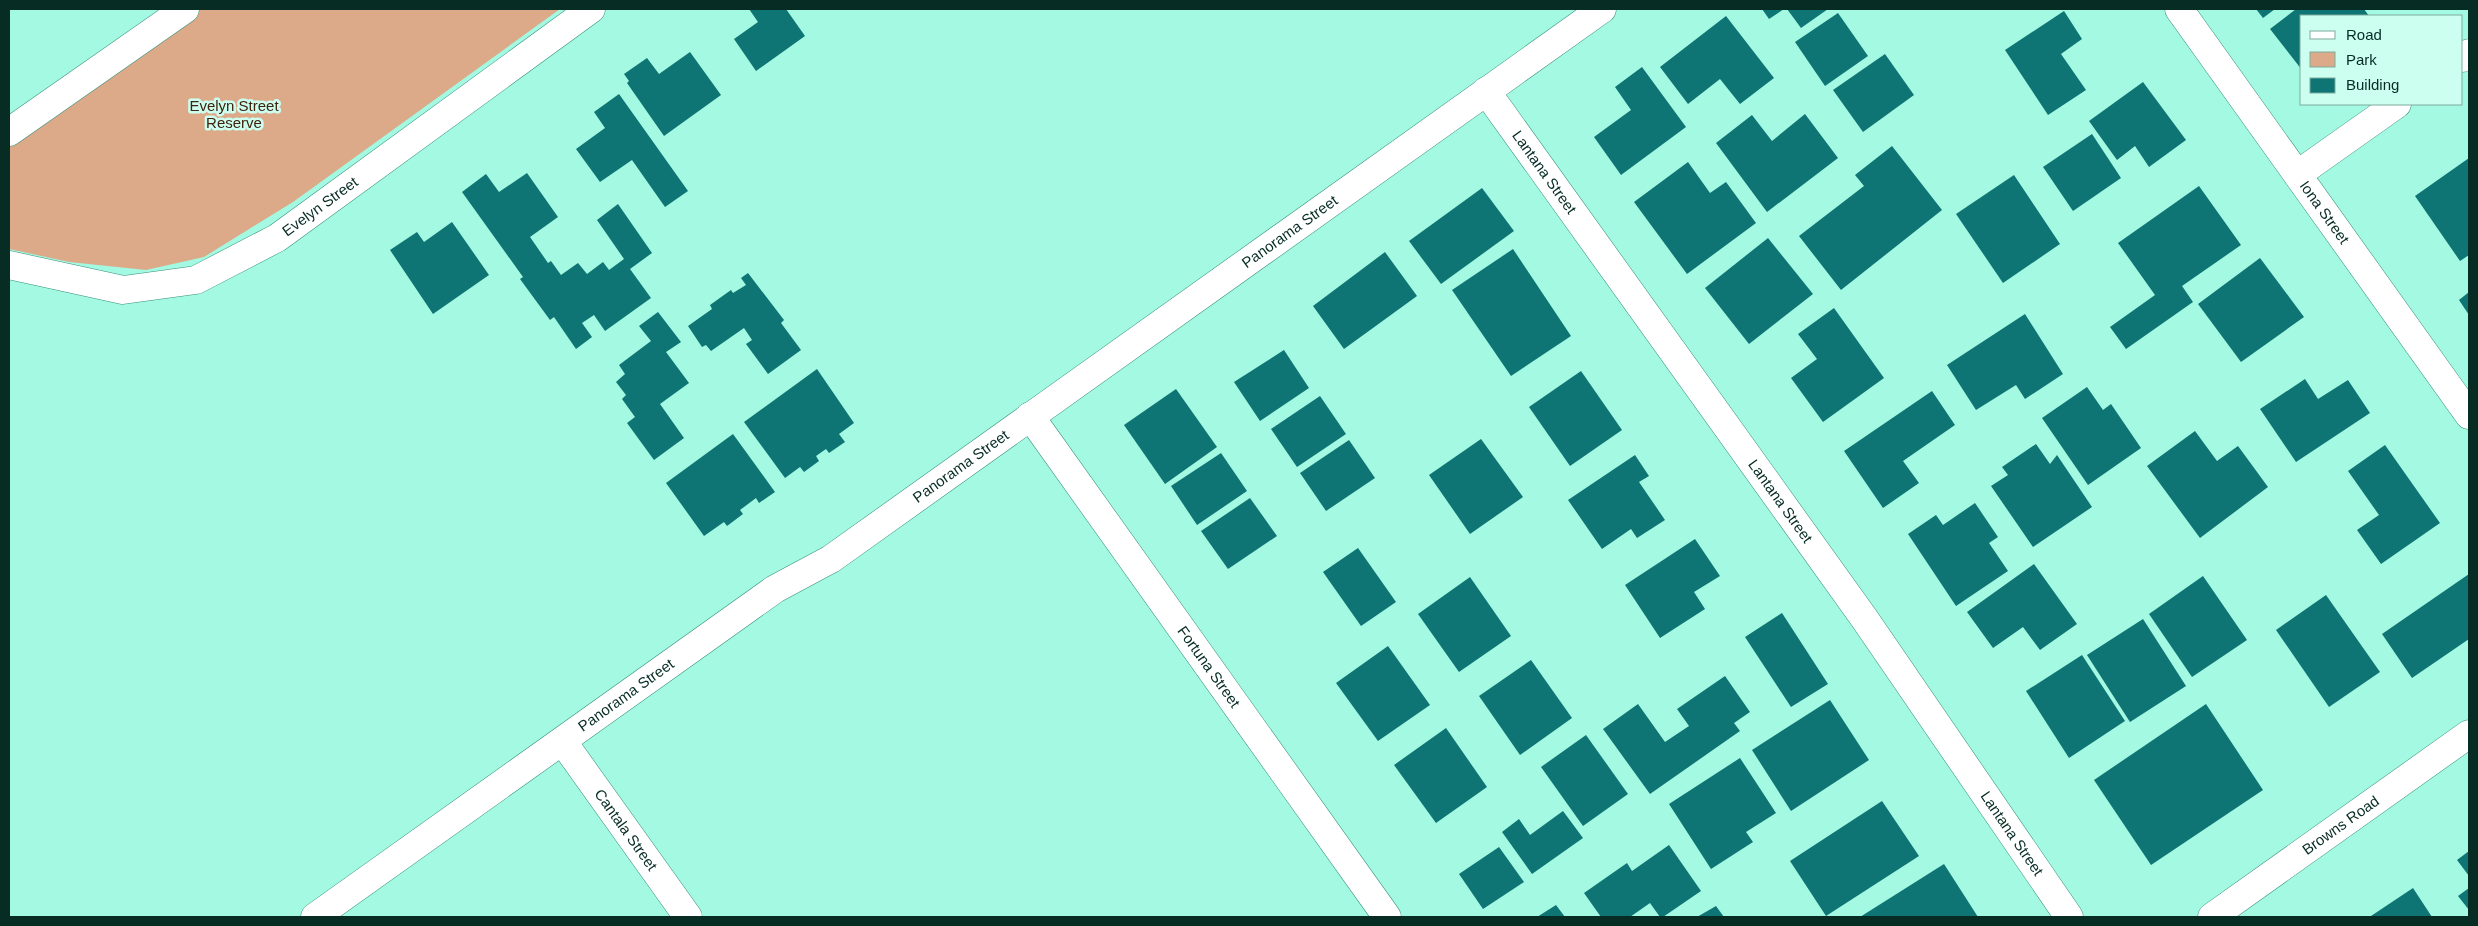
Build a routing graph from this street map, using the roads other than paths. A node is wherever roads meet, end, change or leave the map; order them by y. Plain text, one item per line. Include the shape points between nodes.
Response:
1 (185, 9) edge
2 (591, 9) edge
3 (1602, 9) edge
4 (2179, 9) edge
5 (1486, 91) junction
6 (2396, 105) edge
7 (9, 132) edge
8 (2298, 174) junction
9 (9, 265) edge
10 (2469, 415) edge
11 (1030, 416) junction
12 (2469, 734) edge
13 (563, 742) junction
14 (315, 917) edge
15 (688, 917) edge
16 (1387, 917) edge
17 (2069, 917) edge
18 (2212, 917) edge

1 - 7 street
2 - 9 street, Evelyn Street via 277,238 196,280 123,290
3 - 5 street, Panorama Street
4 - 8 street, Iona Street
5 - 11 street, Panorama Street
5 - 17 street, Lantana Street via 1864,618
6 - 8 street
8 - 10 street, Iona Street
11 - 13 street, Panorama Street via 831,559 775,589
11 - 16 street, Fortuna Street
12 - 18 street, Browns Road
13 - 14 street, Panorama Street
13 - 15 street, Cantala Street

